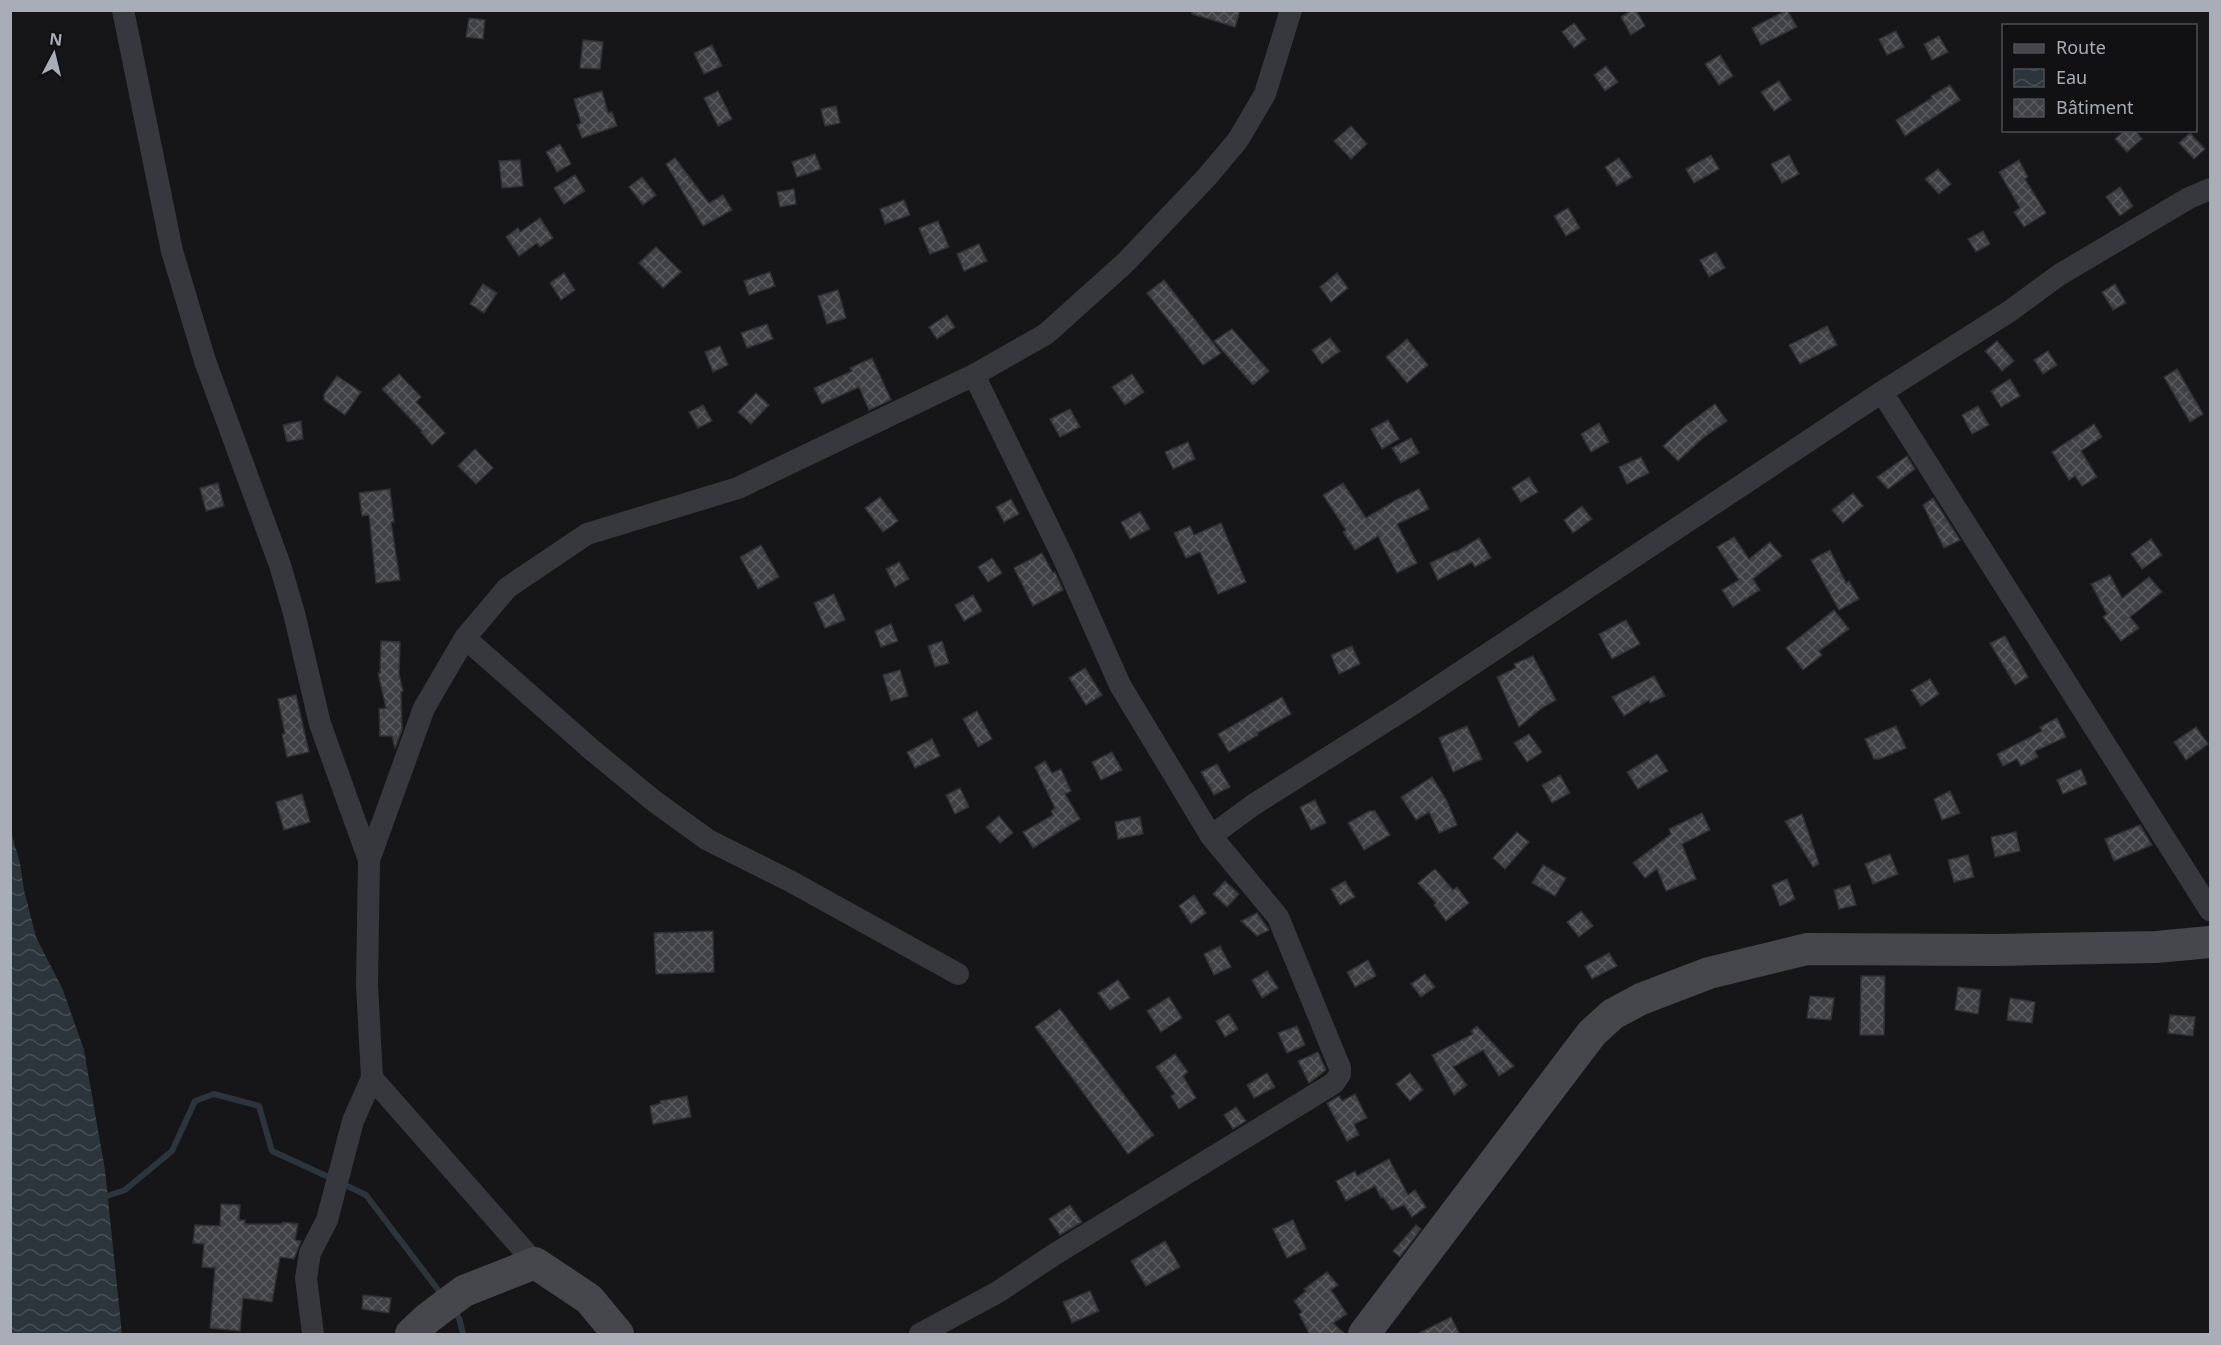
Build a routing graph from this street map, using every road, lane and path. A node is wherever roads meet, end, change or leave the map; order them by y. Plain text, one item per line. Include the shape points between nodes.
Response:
1 (123, 10) edge
2 (1291, 10) edge
3 (2211, 189) edge
4 (974, 375) junction
5 (1882, 392) junction
6 (465, 638) junction
7 (1211, 836) junction
8 (369, 860) junction
9 (2211, 910) edge
10 (2211, 942) edge
11 (958, 974) dead end
12 (372, 1078) junction
13 (535, 1263) junction
14 (420, 1326) edge
15 (313, 1335) edge
16 (618, 1335) edge
17 (920, 1335) edge
18 (1364, 1335) edge

1 - 8 street via 176,262 205,361 280,565 320,724
2 - 4 street via 1265,94 1238,140 1206,178 1125,263 1046,334
3 - 5 street via 2189,198 2059,275 2010,311
4 - 6 street via 738,488 587,534 507,588
4 - 7 street via 1120,685
5 - 7 street via 1405,710 1252,805
5 - 9 street
6 - 8 street via 424,708
6 - 11 street via 592,750 708,840
7 - 17 street via 1278,917 1337,1057 1340,1074 1334,1083 998,1292
8 - 12 street via 367,985
10 - 18 main road via 1996,950 1807,949 1709,973 1641,999 1613,1014 1592,1033
12 - 13 street
12 - 15 street via 353,1120 327,1220 310,1253 306,1278
13 - 14 main road via 464,1291
13 - 16 main road via 589,1299

